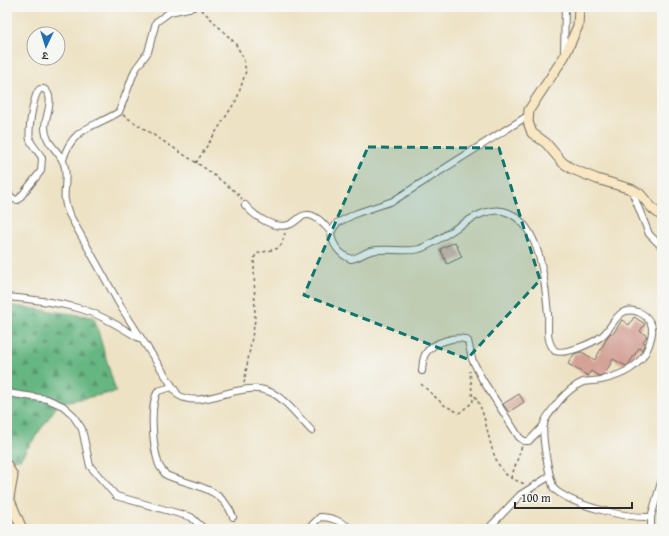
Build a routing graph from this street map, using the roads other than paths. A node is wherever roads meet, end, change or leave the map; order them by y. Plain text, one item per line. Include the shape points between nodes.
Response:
1 (193, 7) edge
2 (565, 7) edge
3 (579, 7) edge
4 (564, 56) junction
5 (529, 115) junction
6 (63, 160) junction
7 (631, 189) junction
8 (7, 191) edge
9 (245, 205) road end
10 (662, 216) edge
11 (331, 232) junction
12 (662, 247) edge
13 (7, 297) edge
14 (141, 339) junction
15 (422, 371) dead end
16 (172, 387) junction
17 (7, 393) edge
18 (544, 425) junction
19 (312, 431) dead end
20 (7, 465) edge
21 (550, 476) junction
22 (662, 479) edge
23 (233, 517) dead end
24 (651, 517) junction
25 (22, 529) edge
26 (204, 529) edge
27 (308, 529) edge
28 (352, 529) edge
29 (488, 529) edge
30 (652, 529) edge

1 - 6 street via 170,12 156,22 148,52 135,70 119,112 83,129 68,144
2 - 4 street
3 - 4 main road via 578,26
4 - 5 main road via 529,110
5 - 7 main road via 528,122 532,133 546,143 562,162 580,173
5 - 11 street via 392,201 337,223
6 - 8 street via 49,144 45,133 49,95 47,91 40,89 35,94 29,132 34,148 42,158 40,171 18,200 13,199
6 - 14 street via 63,194 66,208
7 - 10 main road via 640,194
7 - 12 street via 649,234
9 - 11 street via 270,224 290,225 302,215 309,215 318,219
11 - 18 street via 331,240 337,249 351,259 370,251 418,249 477,216 498,209 516,216 528,229 536,248 543,272 550,346 555,351 566,353 599,337 625,310 634,310 647,317 652,326 652,334 638,364 620,374 583,382 573,387 565,393
13 - 14 street via 79,308
14 - 16 street
15 - 18 street via 425,354 431,347 458,338 468,341 472,359 512,429 524,441 529,441
16 - 19 street via 178,395 193,401 243,389 269,392 277,396
16 - 23 street via 158,391 153,400 154,449 158,464 166,475 194,483 221,497 230,508
17 - 26 street via 47,399 63,406 72,414 82,429 90,466 116,496 191,517
18 - 21 street
20 - 25 main road via 13,476 9,498
21 - 24 street via 554,489 568,498 621,515
21 - 29 street via 520,495
22 - 24 street
24 - 30 street
27 - 28 street via 320,517 337,520

